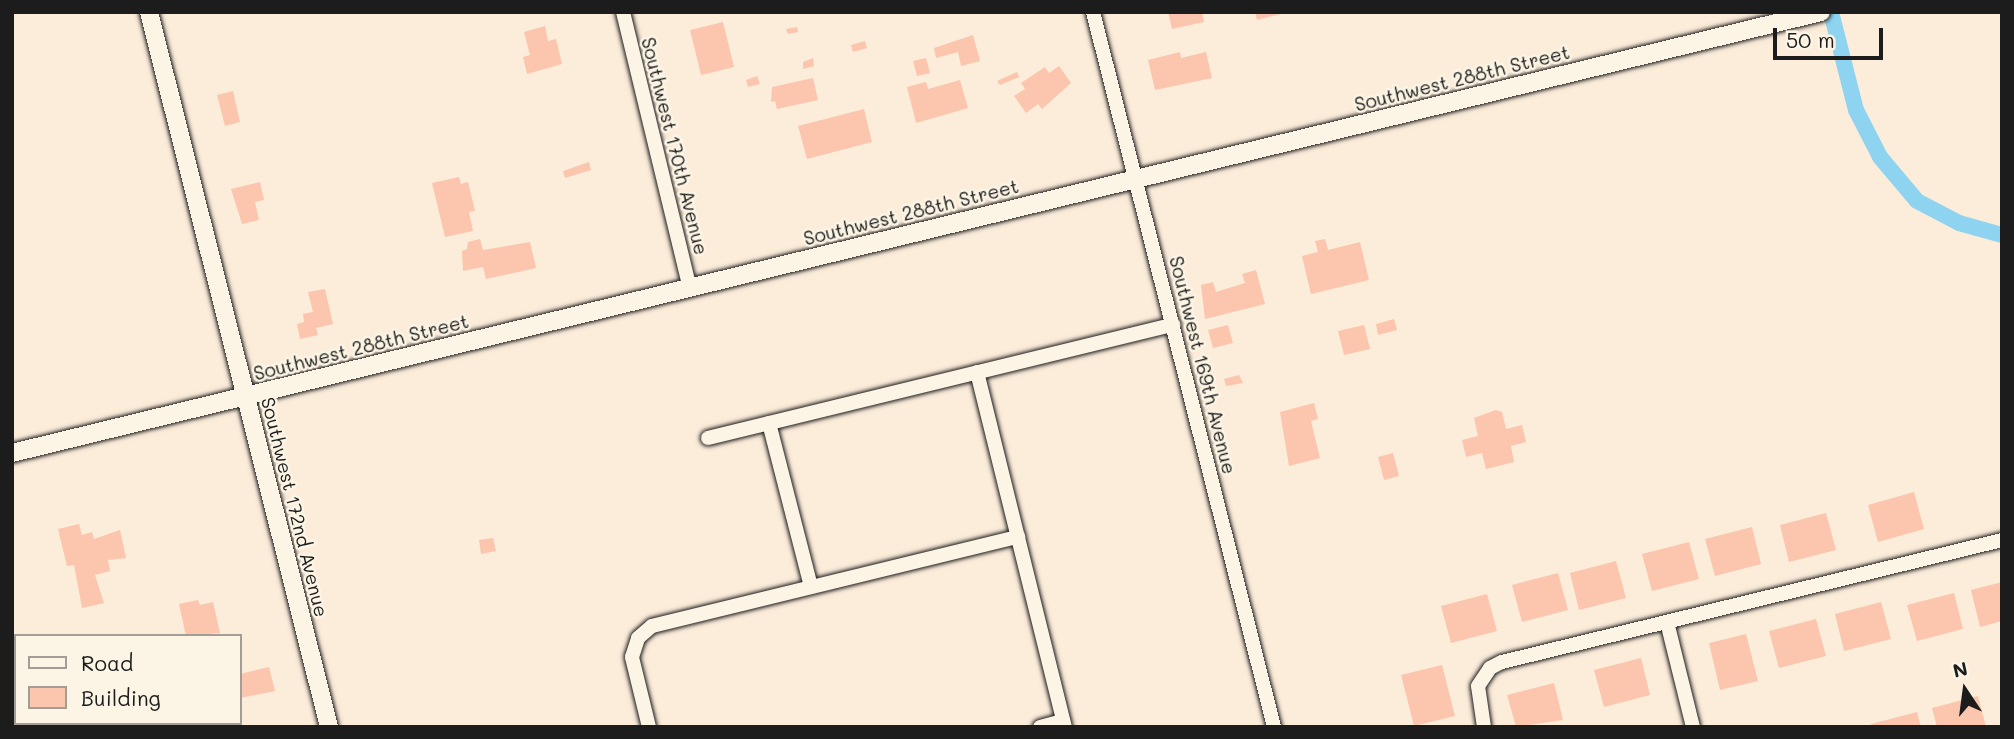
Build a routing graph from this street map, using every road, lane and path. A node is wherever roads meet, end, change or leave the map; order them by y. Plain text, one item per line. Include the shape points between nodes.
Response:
1 (149, 12) edge
2 (622, 12) edge
3 (1093, 12) edge
4 (1815, 13) edge
5 (1134, 180) junction
6 (690, 288) junction
7 (1174, 325) junction
8 (976, 372) junction
9 (246, 397) junction
10 (769, 423) junction
11 (708, 438) dead end
12 (12, 453) edge
13 (1018, 537) junction
14 (2002, 540) edge
15 (811, 587) junction
16 (1667, 622) junction
17 (1064, 724) edge
18 (329, 727) edge
19 (649, 727) edge
20 (1040, 727) edge
21 (1275, 727) edge
22 (1484, 727) edge
23 (1693, 727) edge

1 - 9 street, Southwest 172nd Avenue
2 - 6 street, Southwest 170th Avenue
3 - 5 street, Southwest 169th Avenue
4 - 5 street, Southwest 288th Street
5 - 6 street, Southwest 288th Street
5 - 7 street, Southwest 169th Avenue
6 - 9 street, Southwest 288th Street
7 - 8 street
7 - 21 street, Southwest 169th Avenue
8 - 10 street
8 - 13 street
9 - 12 street, Southwest 288th Street
9 - 18 street, Southwest 172nd Avenue
10 - 11 street
10 - 15 street
13 - 15 street
13 - 17 street
14 - 16 street
15 - 19 street via 656,625 644,632 632,657
16 - 22 street via 1490,668 1478,686
16 - 23 street
17 - 20 street

